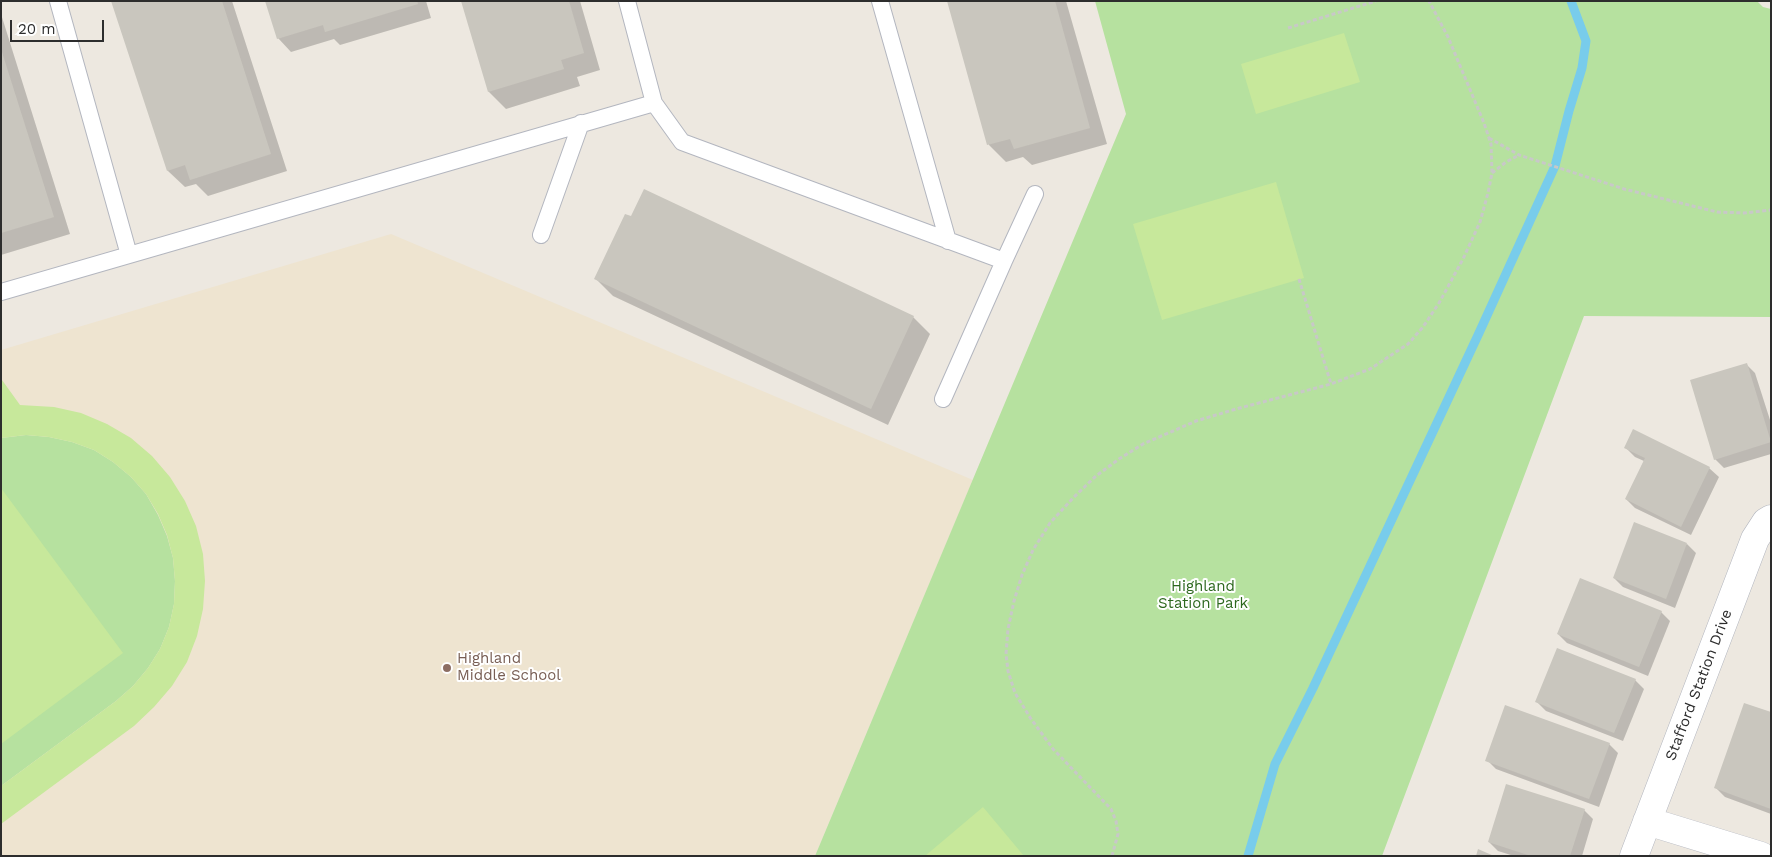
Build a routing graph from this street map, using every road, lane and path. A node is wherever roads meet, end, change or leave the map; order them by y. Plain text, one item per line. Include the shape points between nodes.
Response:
1 (58, 1) edge
2 (627, 1) edge
3 (880, 1) edge
4 (1376, 1) edge
5 (1429, 1) edge
6 (1288, 28) dead end
7 (654, 103) junction
8 (581, 123) junction
9 (1489, 138) junction
10 (1520, 155) junction
11 (1492, 173) junction
12 (1036, 194) dead end
13 (1771, 210) edge
14 (541, 235) dead end
15 (948, 240) junction
16 (129, 255) junction
17 (1004, 261) junction
18 (1299, 279) dead end
19 (1, 292) edge
20 (1331, 384) junction
21 (943, 399) dead end
22 (1771, 519) edge
23 (1647, 821) junction
24 (1112, 856) edge
25 (1634, 856) edge
26 (1761, 856) edge

1 - 16 lane
2 - 7 lane
3 - 15 lane
4 - 6 path
5 - 9 path via 1455,54
7 - 8 lane
7 - 15 lane via 682,142
8 - 14 lane
8 - 16 lane
9 - 10 path
9 - 11 path
10 - 11 path
10 - 13 path via 1624,189 1717,212
11 - 20 path via 1480,222 1449,285 1423,327 1390,358
12 - 17 lane
15 - 17 lane
16 - 19 lane
17 - 21 lane
18 - 20 path
20 - 24 path via 1204,419 1143,444 1096,476 1072,498 1050,523 1033,550 1014,601 1008,629 1008,671 1015,693 1053,749 1111,809 1118,834
22 - 23 street, Stafford Station Drive via 1755,540
23 - 25 street, Stafford Station Drive
23 - 26 street

